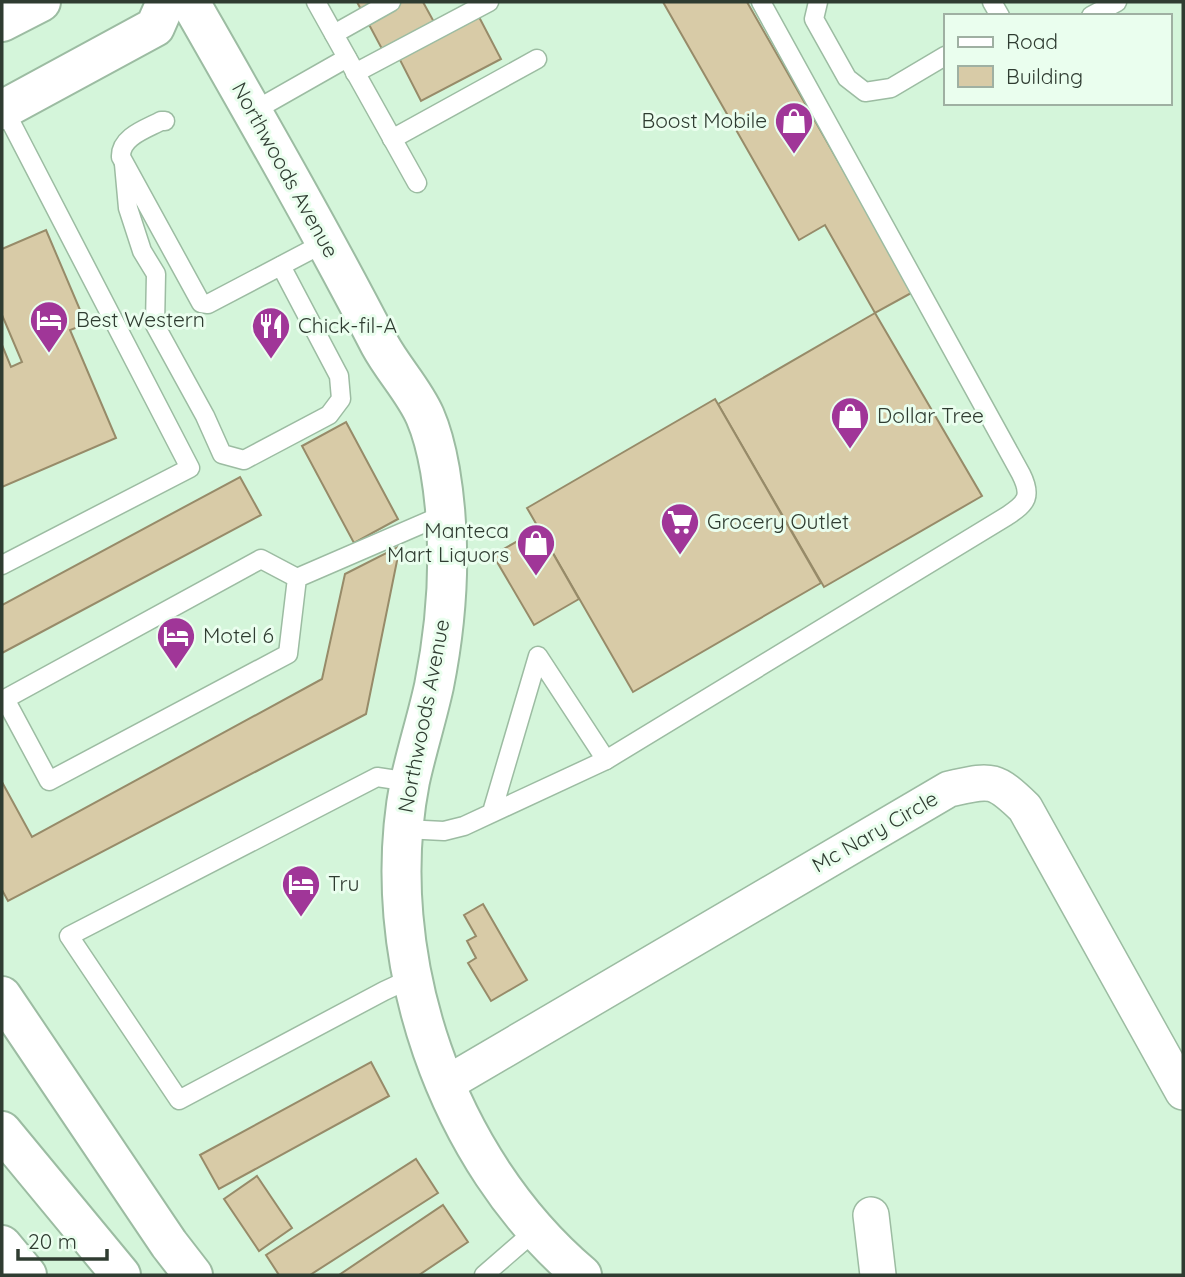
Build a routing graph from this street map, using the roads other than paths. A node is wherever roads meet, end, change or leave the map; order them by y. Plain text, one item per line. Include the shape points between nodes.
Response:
1 (41, 2) edge
2 (166, 2) edge
3 (190, 2) edge
4 (316, 2) edge
5 (391, 2) edge
6 (489, 2) edge
7 (761, 2) edge
8 (818, 2) edge
9 (1117, 2) edge
10 (1095, 14) edge
11 (2, 22) edge
12 (334, 34) junction
13 (944, 57) edge
14 (537, 59) dead end
15 (351, 65) junction
16 (3, 109) edge
17 (252, 112) junction
18 (165, 121) dead end
19 (392, 139) junction
20 (124, 164) junction
21 (417, 183) dead end
22 (326, 242) junction
23 (281, 266) junction
24 (445, 514) junction
25 (2, 565) edge
26 (297, 579) junction
27 (606, 760) junction
28 (410, 782) junction
29 (492, 812) junction
30 (404, 828) junction
31 (412, 978) junction
32 (2, 996) edge
33 (446, 1084) junction
34 (1183, 1092) edge
35 (2, 1131) edge
36 (871, 1215) dead end
37 (536, 1230) junction
38 (2, 1245) edge
39 (27, 1275) edge
40 (121, 1275) edge
41 (193, 1275) edge
42 (484, 1275) edge
43 (582, 1275) edge
44 (878, 1275) edge

1 - 11 main road
2 - 16 main road via 155,27
3 - 17 main road, Northwoods Avenue
4 - 12 lane
5 - 12 lane
6 - 15 lane
7 - 27 lane via 1028,488 1021,507
8 - 13 lane via 814,19 848,78 865,92 891,88
9 - 10 lane
12 - 15 lane
14 - 19 lane
15 - 17 lane
15 - 19 lane
16 - 25 lane via 190,468
17 - 22 main road, Northwoods Avenue
18 - 20 lane via 127,140 121,150
19 - 21 lane
20 - 23 lane via 201,303 208,304
20 - 23 lane via 128,208 142,251 156,274 155,325 222,453 244,460 329,415 341,399 339,376
22 - 23 lane
22 - 24 main road, Northwoods Avenue via 388,360 425,415
24 - 26 lane
24 - 28 main road, Northwoods Avenue via 443,632
26 - 26 lane via 261,559 5,699 48,781 288,654
27 - 29 lane
27 - 29 lane via 538,656
28 - 30 main road, Northwoods Avenue
28 - 31 lane via 377,777 69,936 179,1100
29 - 30 lane via 444,831
30 - 31 main road, Northwoods Avenue via 400,883
31 - 33 main road, Northwoods Avenue
32 - 41 main road
33 - 34 street, Mc Nary Circle via 949,789 986,781 1003,786 1026,808
33 - 37 main road, Northwoods Avenue via 501,1186
35 - 40 main road
36 - 44 street
37 - 42 lane
37 - 43 main road, Northwoods Avenue
38 - 39 main road

